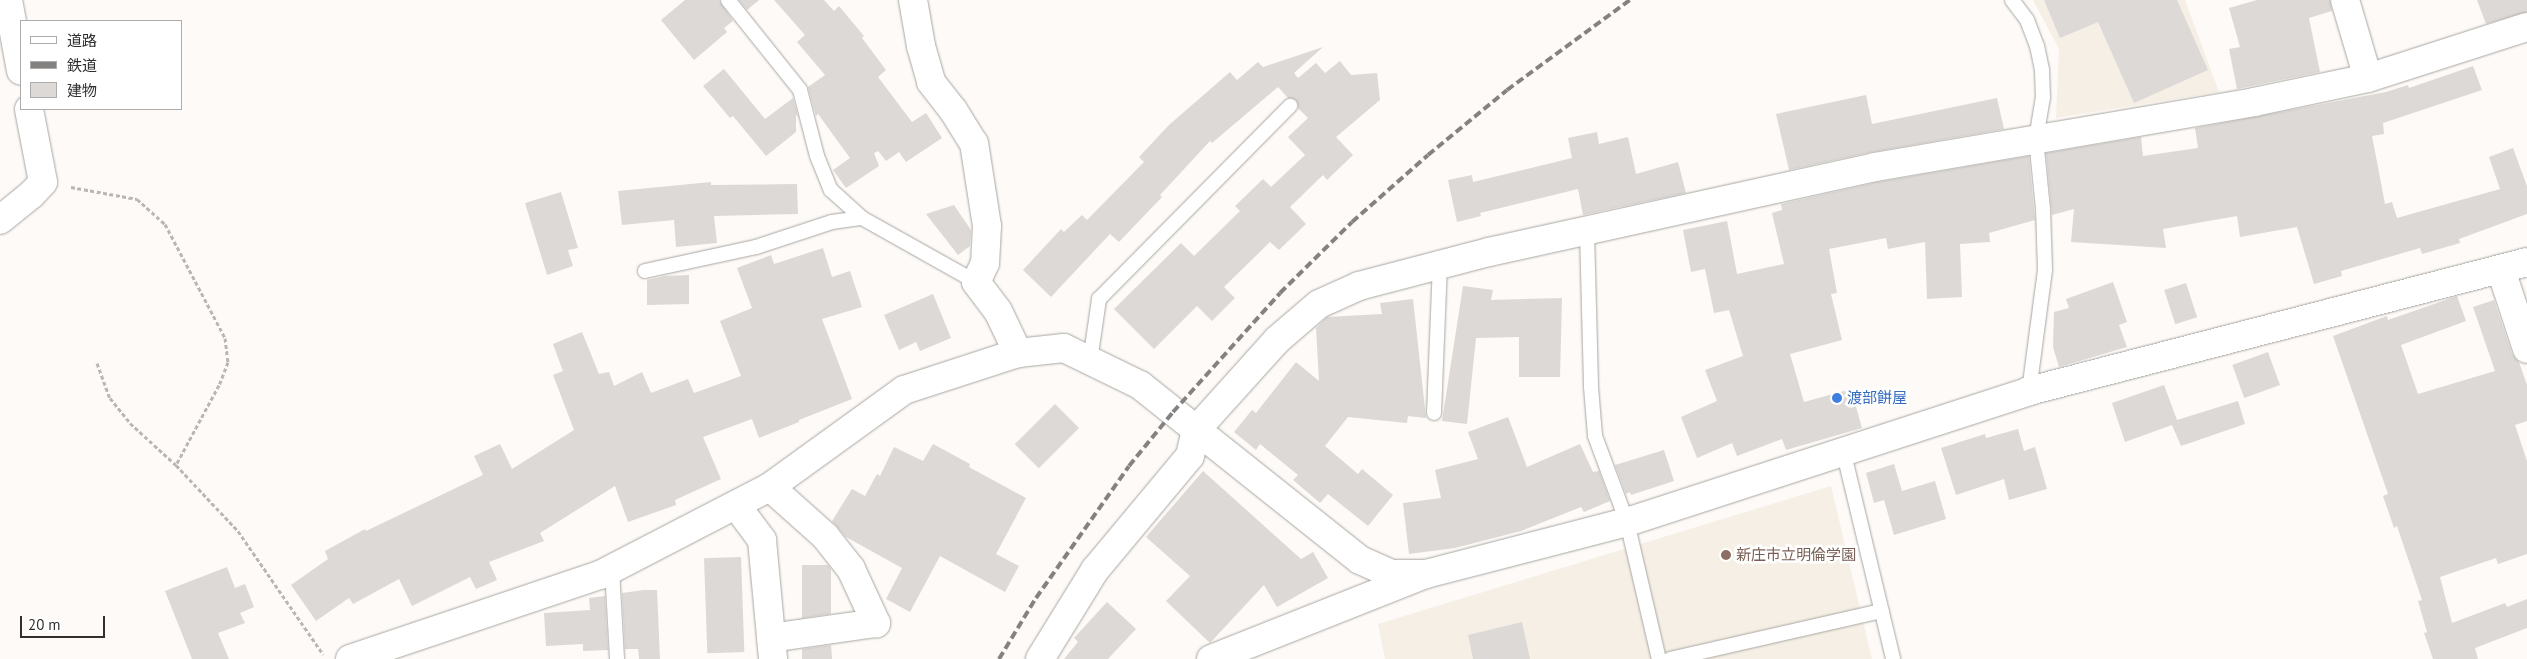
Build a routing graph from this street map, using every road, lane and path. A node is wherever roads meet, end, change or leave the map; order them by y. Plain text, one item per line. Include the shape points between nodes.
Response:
1 (8, 0) edge
2 (728, 0) edge
3 (913, 0) edge
4 (2012, 0) edge
5 (2345, 0) edge
6 (2527, 27) edge
7 (20, 66) edge
8 (2368, 78) junction
9 (1290, 106) dead end
10 (29, 110) edge
11 (2036, 139) junction
12 (43, 182) junction
13 (862, 218) junction
14 (0, 220) edge
15 (1587, 232) junction
16 (2527, 262) edge
17 (1440, 264) junction
18 (2501, 270) junction
19 (645, 271) dead end
20 (976, 282) junction
21 (2527, 349) edge
22 (1018, 353) junction
23 (1090, 361) junction
24 (97, 363) dead end
25 (2029, 391) junction
26 (1434, 414) dead end
27 (1196, 430) junction
28 (1844, 450) junction
29 (176, 465) junction
30 (770, 488) junction
31 (736, 505) junction
32 (1626, 522) junction
33 (612, 569) junction
34 (1426, 574) junction
35 (1882, 611) junction
36 (772, 648) edge
37 (326, 659) edge
38 (350, 659) edge
39 (617, 659) edge
40 (1040, 659) edge
41 (1211, 659) edge
42 (1659, 659) edge
43 (1670, 659) edge
44 (1893, 659) edge

1 - 7 street
2 - 13 lane via 800,90 816,156 831,190
3 - 20 street via 932,82 974,143 987,226 985,263
4 - 11 lane via 2027,20 2042,70 2043,97
5 - 8 street
6 - 8 street
8 - 11 street via 2254,102
9 - 23 lane via 1099,299
10 - 12 street
11 - 15 street via 1875,167
11 - 25 lane via 2045,270
12 - 14 street
12 - 29 path via 137,199 165,224 225,338 228,362
13 - 19 lane via 832,222 756,247
13 - 20 lane
15 - 17 street
15 - 32 lane via 1595,436
16 - 18 street
17 - 26 lane
17 - 27 street via 1359,286 1319,304 1277,340
18 - 21 street
18 - 25 street
20 - 22 street via 998,311
22 - 23 street via 1064,348
22 - 30 street via 904,390
23 - 27 street via 1140,385
24 - 29 path via 110,398 130,423
25 - 28 street
27 - 34 street via 1360,560 1391,574
27 - 40 street via 1190,456 1095,570
28 - 32 street
28 - 35 lane
29 - 37 path via 238,531
30 - 31 street
30 - 36 street via 825,536 846,562 876,623
31 - 33 street
31 - 36 street via 762,540
32 - 34 street
32 - 42 lane
33 - 38 street
33 - 39 lane
34 - 41 street
35 - 43 lane
35 - 44 lane

